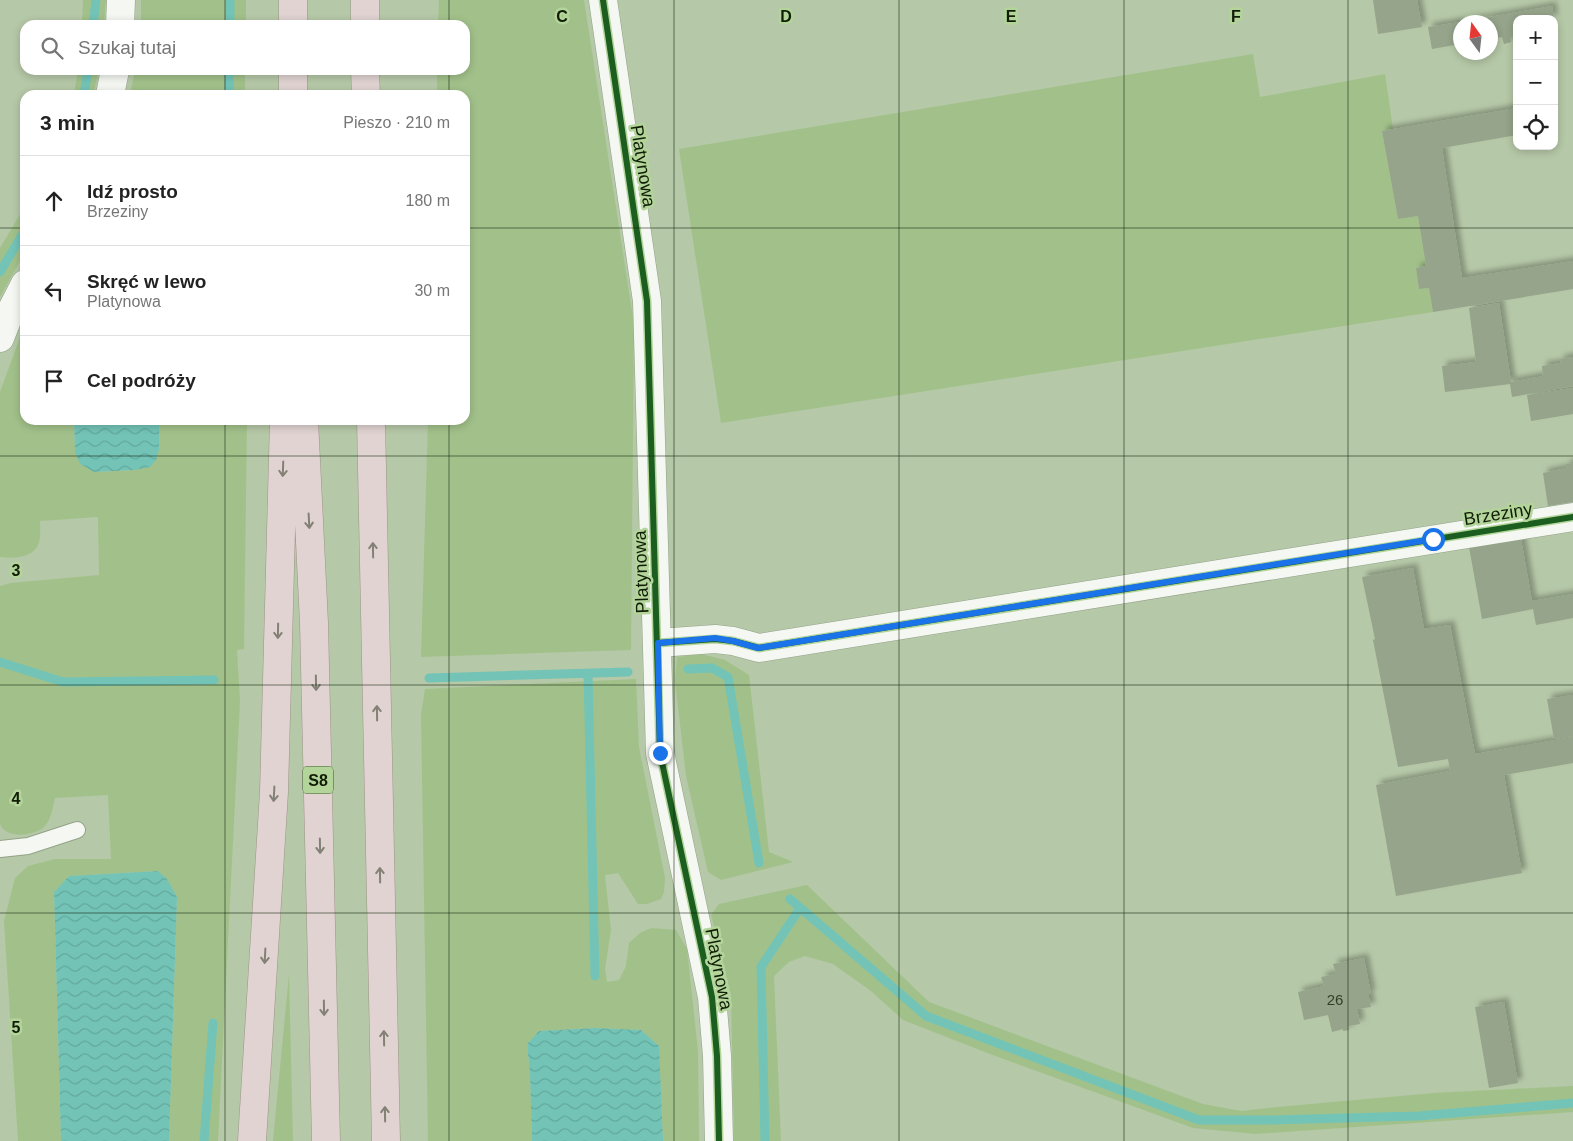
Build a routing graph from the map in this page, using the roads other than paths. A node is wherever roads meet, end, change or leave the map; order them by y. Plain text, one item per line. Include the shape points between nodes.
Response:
1 (121, 0) edge
2 (294, 0) edge
3 (365, 0) edge
4 (603, 0) edge
5 (120, 20) edge
6 (293, 20) edge
7 (365, 20) edge
8 (114, 75) edge
9 (293, 75) edge
10 (366, 75) edge
11 (111, 90) edge
12 (292, 90) edge
13 (366, 90) edge
14 (20, 294) edge
15 (0, 338) edge
16 (284, 425) edge
17 (304, 425) edge
18 (371, 425) edge
19 (1573, 517) edge
20 (658, 643) junction
21 (77, 830) dead end
22 (0, 849) edge
23 (252, 1141) edge
24 (326, 1141) edge
25 (386, 1141) edge
26 (719, 1141) edge

1 - 5 street
2 - 6 highway
3 - 7 highway
4 - 20 street, Platynowa via 648,301
8 - 11 street
9 - 12 highway
10 - 13 highway
14 - 15 street
16 -> 23 highway via 274,792
17 -> 24 highway, S8 via 314,623
25 -> 18 highway
19 - 20 street, Brzeziny via 758,648 715,638
20 - 26 street, Platynowa via 660,753 712,997
21 - 22 lane via 28,846

